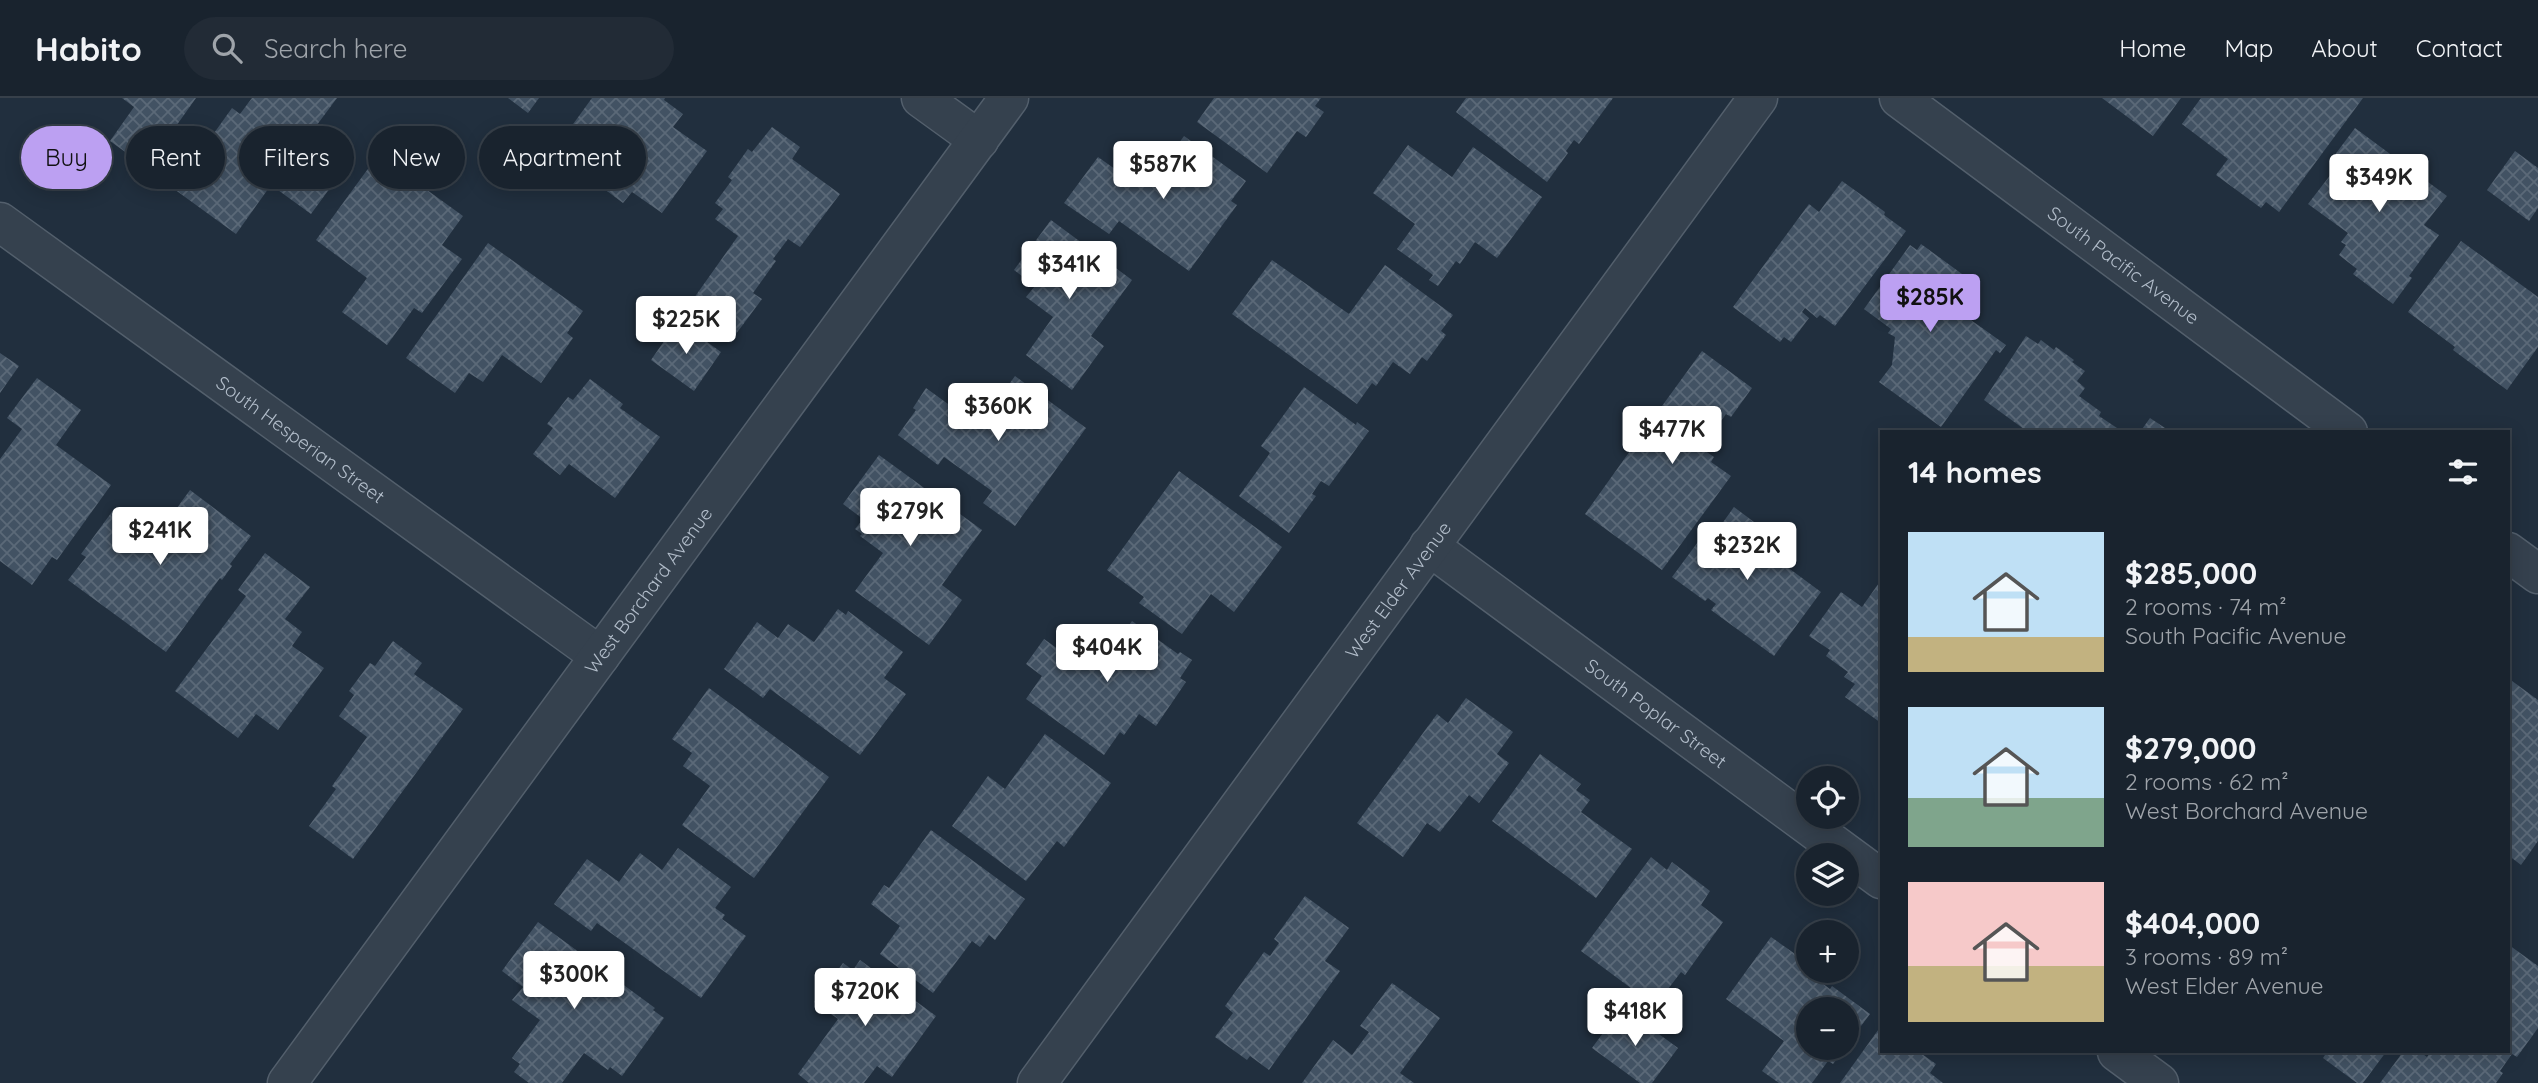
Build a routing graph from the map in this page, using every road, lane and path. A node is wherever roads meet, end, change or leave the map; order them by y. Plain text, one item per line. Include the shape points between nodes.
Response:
1 (921, 98) edge
2 (1009, 98) edge
3 (1758, 98) edge
4 (1899, 98) edge
5 (979, 140) junction
6 (0, 222) edge
7 (2345, 430) edge
8 (1429, 546) junction
9 (2510, 553) edge
10 (2538, 574) edge
11 (600, 656) junction
12 (1880, 878) edge
13 (2118, 1053) edge
14 (1056, 1077) edge
15 (287, 1083) edge
16 (2159, 1083) edge

1 - 5 street
2 - 5 street, West Borchard Avenue
3 - 8 street, West Elder Avenue
4 - 7 street, South Pacific Avenue
5 - 11 street, West Borchard Avenue
6 - 11 street, South Hesperian Street
8 - 12 street, South Poplar Street
8 - 14 street, West Elder Avenue
9 - 10 street
11 - 15 street, West Borchard Avenue
13 - 16 street

